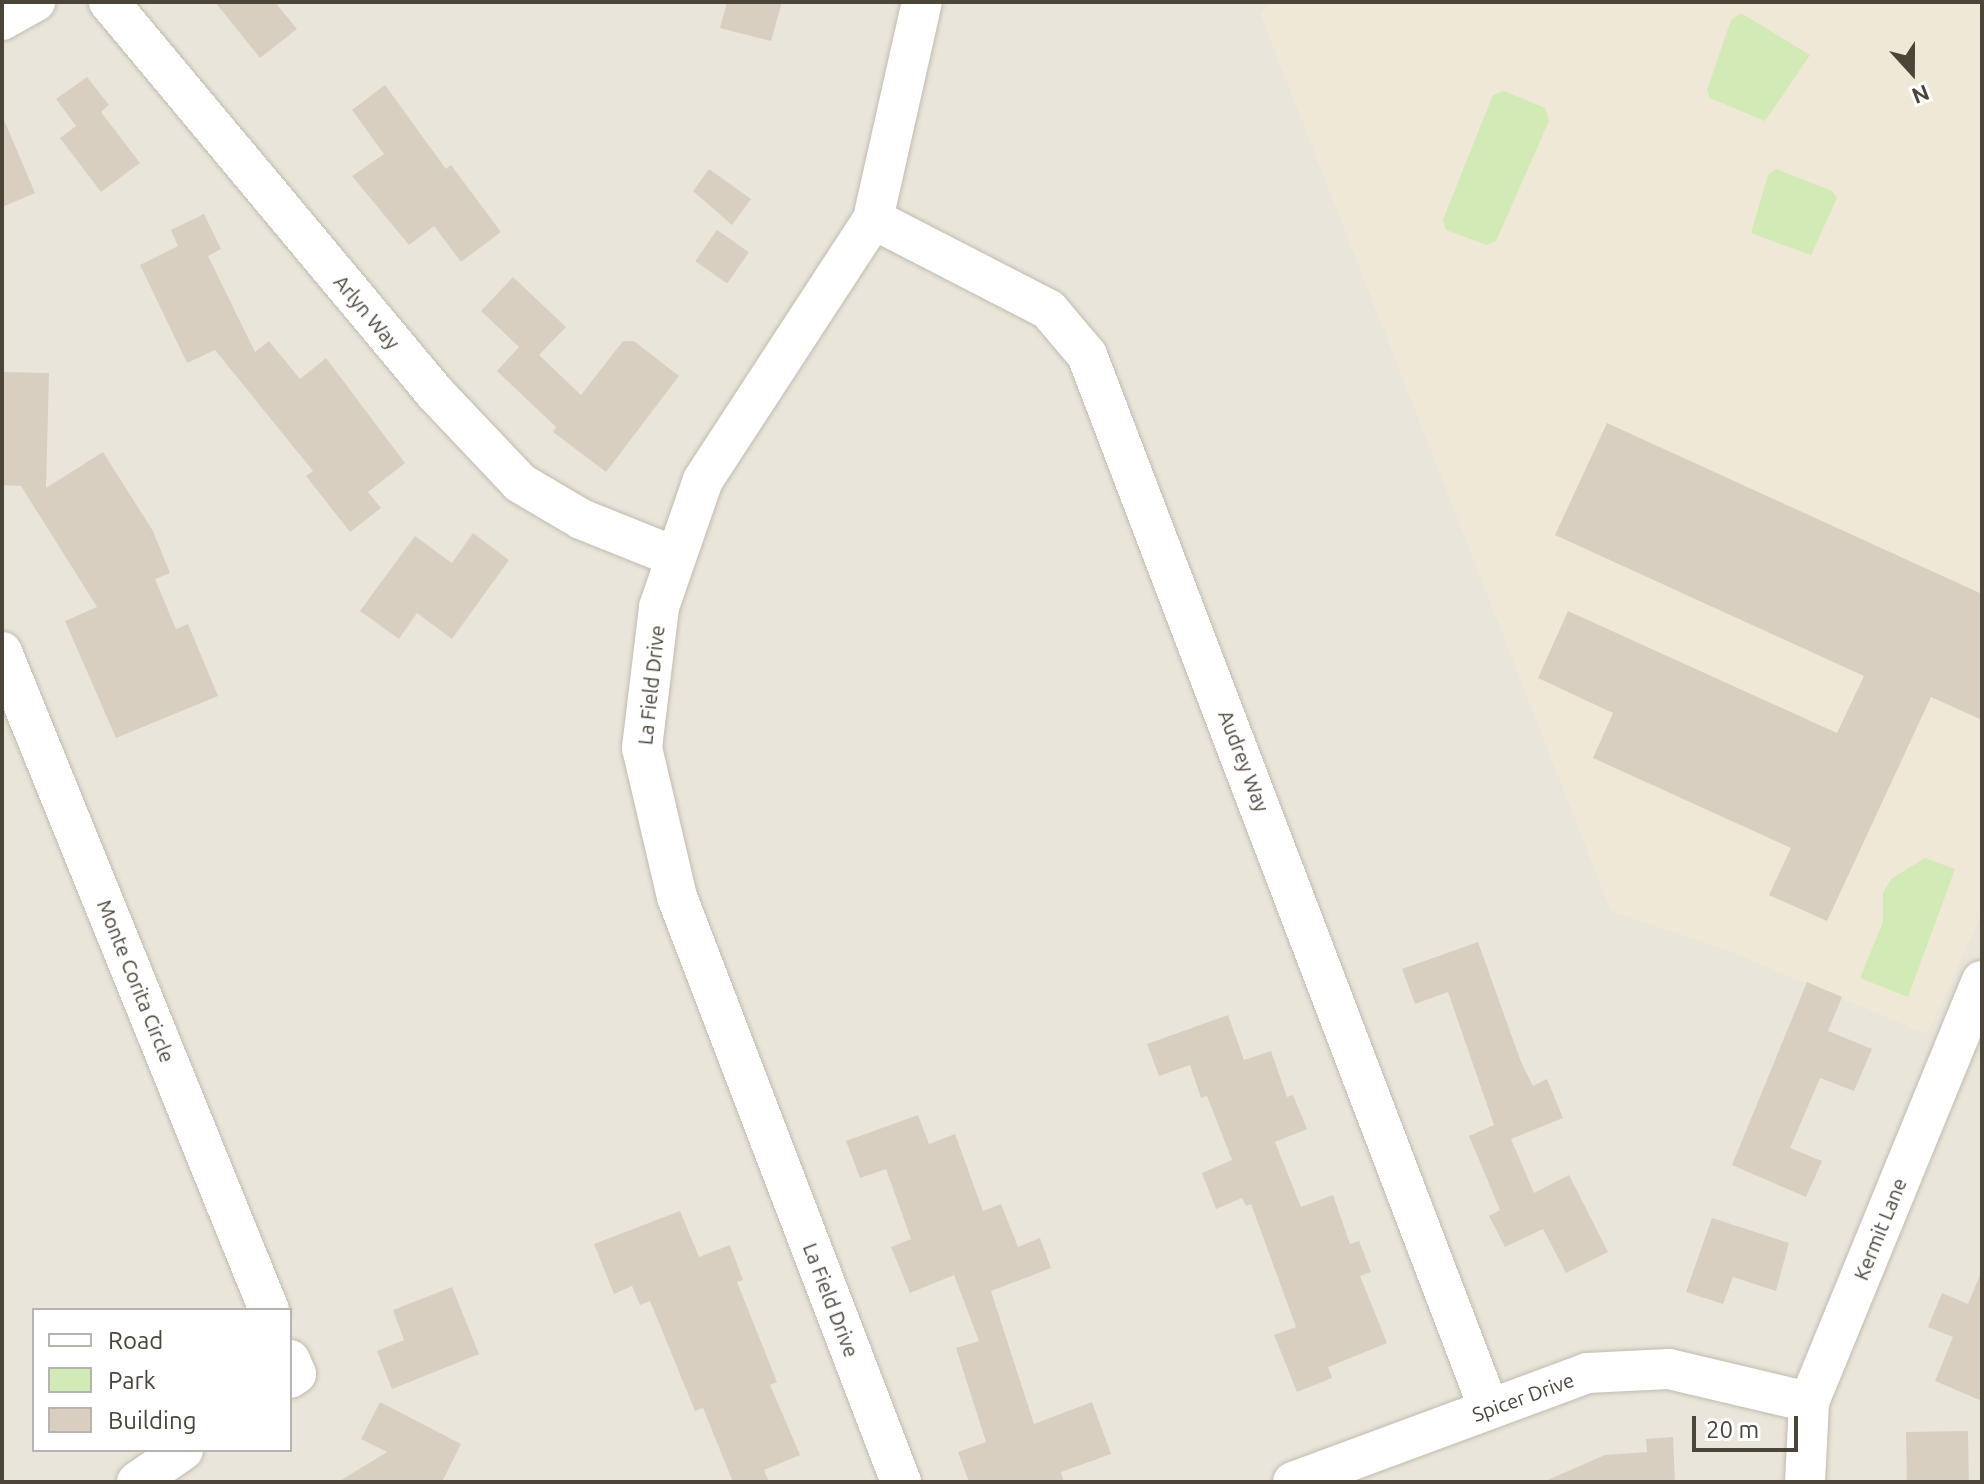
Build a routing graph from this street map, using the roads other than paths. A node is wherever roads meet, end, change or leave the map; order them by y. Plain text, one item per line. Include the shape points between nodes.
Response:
1 (35, 2) edge
2 (109, 2) edge
3 (922, 2) edge
4 (2, 20) edge
5 (873, 219) junction
6 (676, 557) junction
7 (2, 652) edge
8 (1980, 989) edge
9 (268, 1308) edge
10 (1809, 1402) junction
11 (1489, 1409) junction
12 (180, 1452) edge
13 (137, 1482) edge
14 (901, 1482) edge
15 (1293, 1482) edge
16 (1805, 1482) edge

1 - 4 street
2 - 6 street, Arlyn Way via 435,393 520,483 581,519
3 - 5 street, La Field Drive
5 - 6 street, La Field Drive via 703,480
5 - 11 street, Audrey Way via 1049,310 1087,355
6 - 14 street, La Field Drive via 659,607 642,748 677,897
7 - 9 street, Monte Corita Circle
8 - 10 street, Kermit Lane
10 - 11 street, Spicer Drive via 1669,1369 1587,1373
10 - 16 street, Kermit Lane
11 - 15 street, Spicer Drive
12 - 13 street

